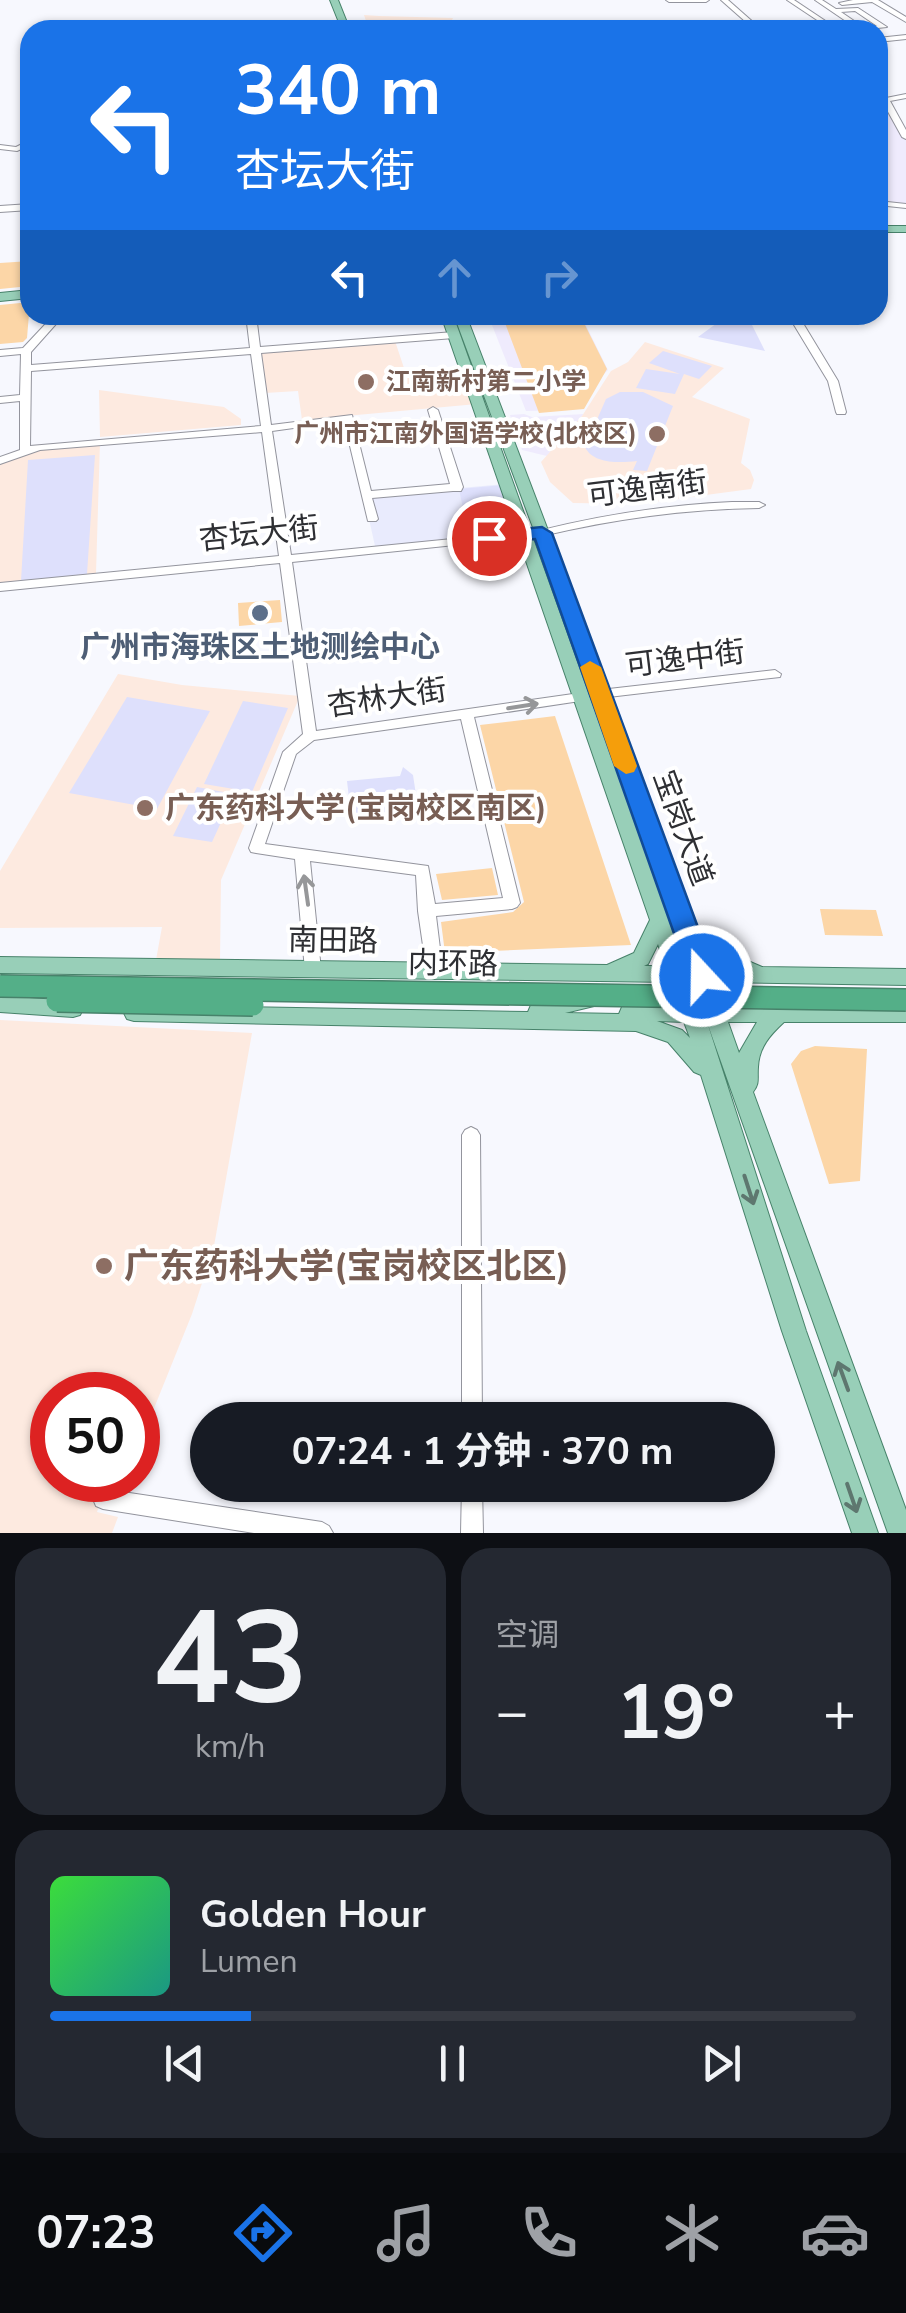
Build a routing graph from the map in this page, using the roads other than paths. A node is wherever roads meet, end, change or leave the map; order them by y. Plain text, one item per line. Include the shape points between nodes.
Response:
1 (669, 0) edge
2 (706, 0) edge
3 (724, 0) edge
4 (790, 0) edge
5 (892, 0) edge
6 (874, 1) edge
7 (822, 2) edge
8 (835, 11) junction
9 (748, 20) edge
10 (821, 20) edge
11 (848, 20) edge
12 (873, 20) edge
13 (906, 20) edge
14 (888, 104) edge
15 (906, 137) edge
16 (49, 325) edge
17 (252, 325) edge
18 (451, 325) edge
19 (464, 325) edge
20 (799, 325) edge
21 (454, 334) junction
22 (256, 350) junction
23 (26, 351) junction
24 (0, 353) edge
25 (26, 368) junction
26 (23, 398) junction
27 (0, 400) edge
28 (433, 410) dead end
29 (841, 412) dead end
30 (265, 429) junction
31 (26, 450) junction
32 (0, 460) edge
33 (366, 496) junction
34 (759, 505) dead end
35 (372, 518) dead end
36 (542, 533) junction
37 (523, 535) junction
38 (288, 556) junction
39 (0, 588) edge
40 (775, 674) dead end
41 (590, 696) junction
42 (467, 715) junction
43 (310, 736) junction
44 (302, 855) junction
45 (426, 911) junction
46 (659, 921) junction
47 (686, 932) junction
48 (0, 965) edge
49 (314, 970) junction
50 (435, 973) junction
51 (0, 976) edge
52 (789, 977) junction
53 (906, 977) edge
54 (0, 986) edge
55 (602, 986) junction
56 (163, 989) junction
57 (685, 995) junction
58 (710, 995) junction
59 (904, 1000) edge
60 (0, 1001) edge
61 (858, 1006) junction
62 (358, 1007) joint
63 (538, 1011) junction
64 (780, 1013) junction
65 (158, 1014) junction
66 (610, 1022) junction
67 (718, 1097) junction
68 (751, 1110) junction
69 (471, 1135) dead end
70 (472, 1402) edge
71 (122, 1502) edge
72 (472, 1502) edge
73 (322, 1533) edge
74 (472, 1533) edge
75 (865, 1533) edge
76 (901, 1533) edge

1 - 2 street
3 - 9 street
4 - 10 street
5 - 6 street
6 - 7 street
6 - 13 street
7 - 8 street
8 - 11 street
8 - 12 street via 856,9
14 - 15 street
16 - 23 street
17 - 22 street
18 - 21 main road, 宝岗大道
19 - 36 main road, 宝岗大道
20 - 29 street via 833,381
21 - 22 street
21 - 37 main road, 宝岗大道
22 - 25 street
22 - 30 street
23 - 24 street
23 - 25 street
25 - 26 street
26 - 27 street
26 - 31 street
28 - 33 street via 457,488
30 - 31 street
30 - 33 street via 348,418
30 - 38 street
31 - 32 street
33 - 35 street
34 - 36 street, 可逸南街 via 662,510
36 - 37 main road
36 - 41 main road, 宝岗大道
37 - 38 street, 杏坛大街
37 - 41 main road, 宝岗大道
38 - 39 street, 杏坛大街
38 - 43 street
40 - 41 street, 可逸中街
42 -> 41 street, 杏林大街
41 - 46 main road, 宝岗大道
41 - 47 main road, 宝岗大道
42 - 43 street, 杏林大街
42 - 45 street via 512,903
43 - 44 street, 杏林大街 via 290,752 256,848
44 - 45 street via 423,870
49 -> 44 street
45 - 50 street
46 - 55 main road via 645,952
46 - 57 main road, 宝岗大道
47 - 52 main road via 735,964
47 - 58 main road, 宝岗大道
48 - 49 main road, 南田路
49 - 50 main road, 南田路
50 - 55 main road, 南田路
51 - 59 highway, 内环路
52 - 53 main road, 南田路
52 - 58 main road, 南田路
54 - 56 main road, 南田路
54 - 59 highway, 内环路, bridge
55 - 56 main road, 南田路
55 - 57 main road, 南田路
55 - 63 main road
56 - 65 main road
57 - 58 main road
57 - 58 main road, 南田路
57 - 63 main road
57 - 67 main road, 宝岗大道
58 - 61 main road, 南田路
58 - 64 main road
58 - 68 main road, 宝岗大道
59 - 61 main road
60 - 62 highway, bridge
60 - 65 main road
61 - 64 main road
62 - 63 main road
63 - 66 main road
64 - 68 main road via 750,1047
65 - 66 main road
66 - 67 main road via 649,1024 675,1036
67 -> 75 main road, 宝岗大道
76 -> 68 main road, 宝岗大道
69 - 70 street
71 - 73 street
72 - 74 street

